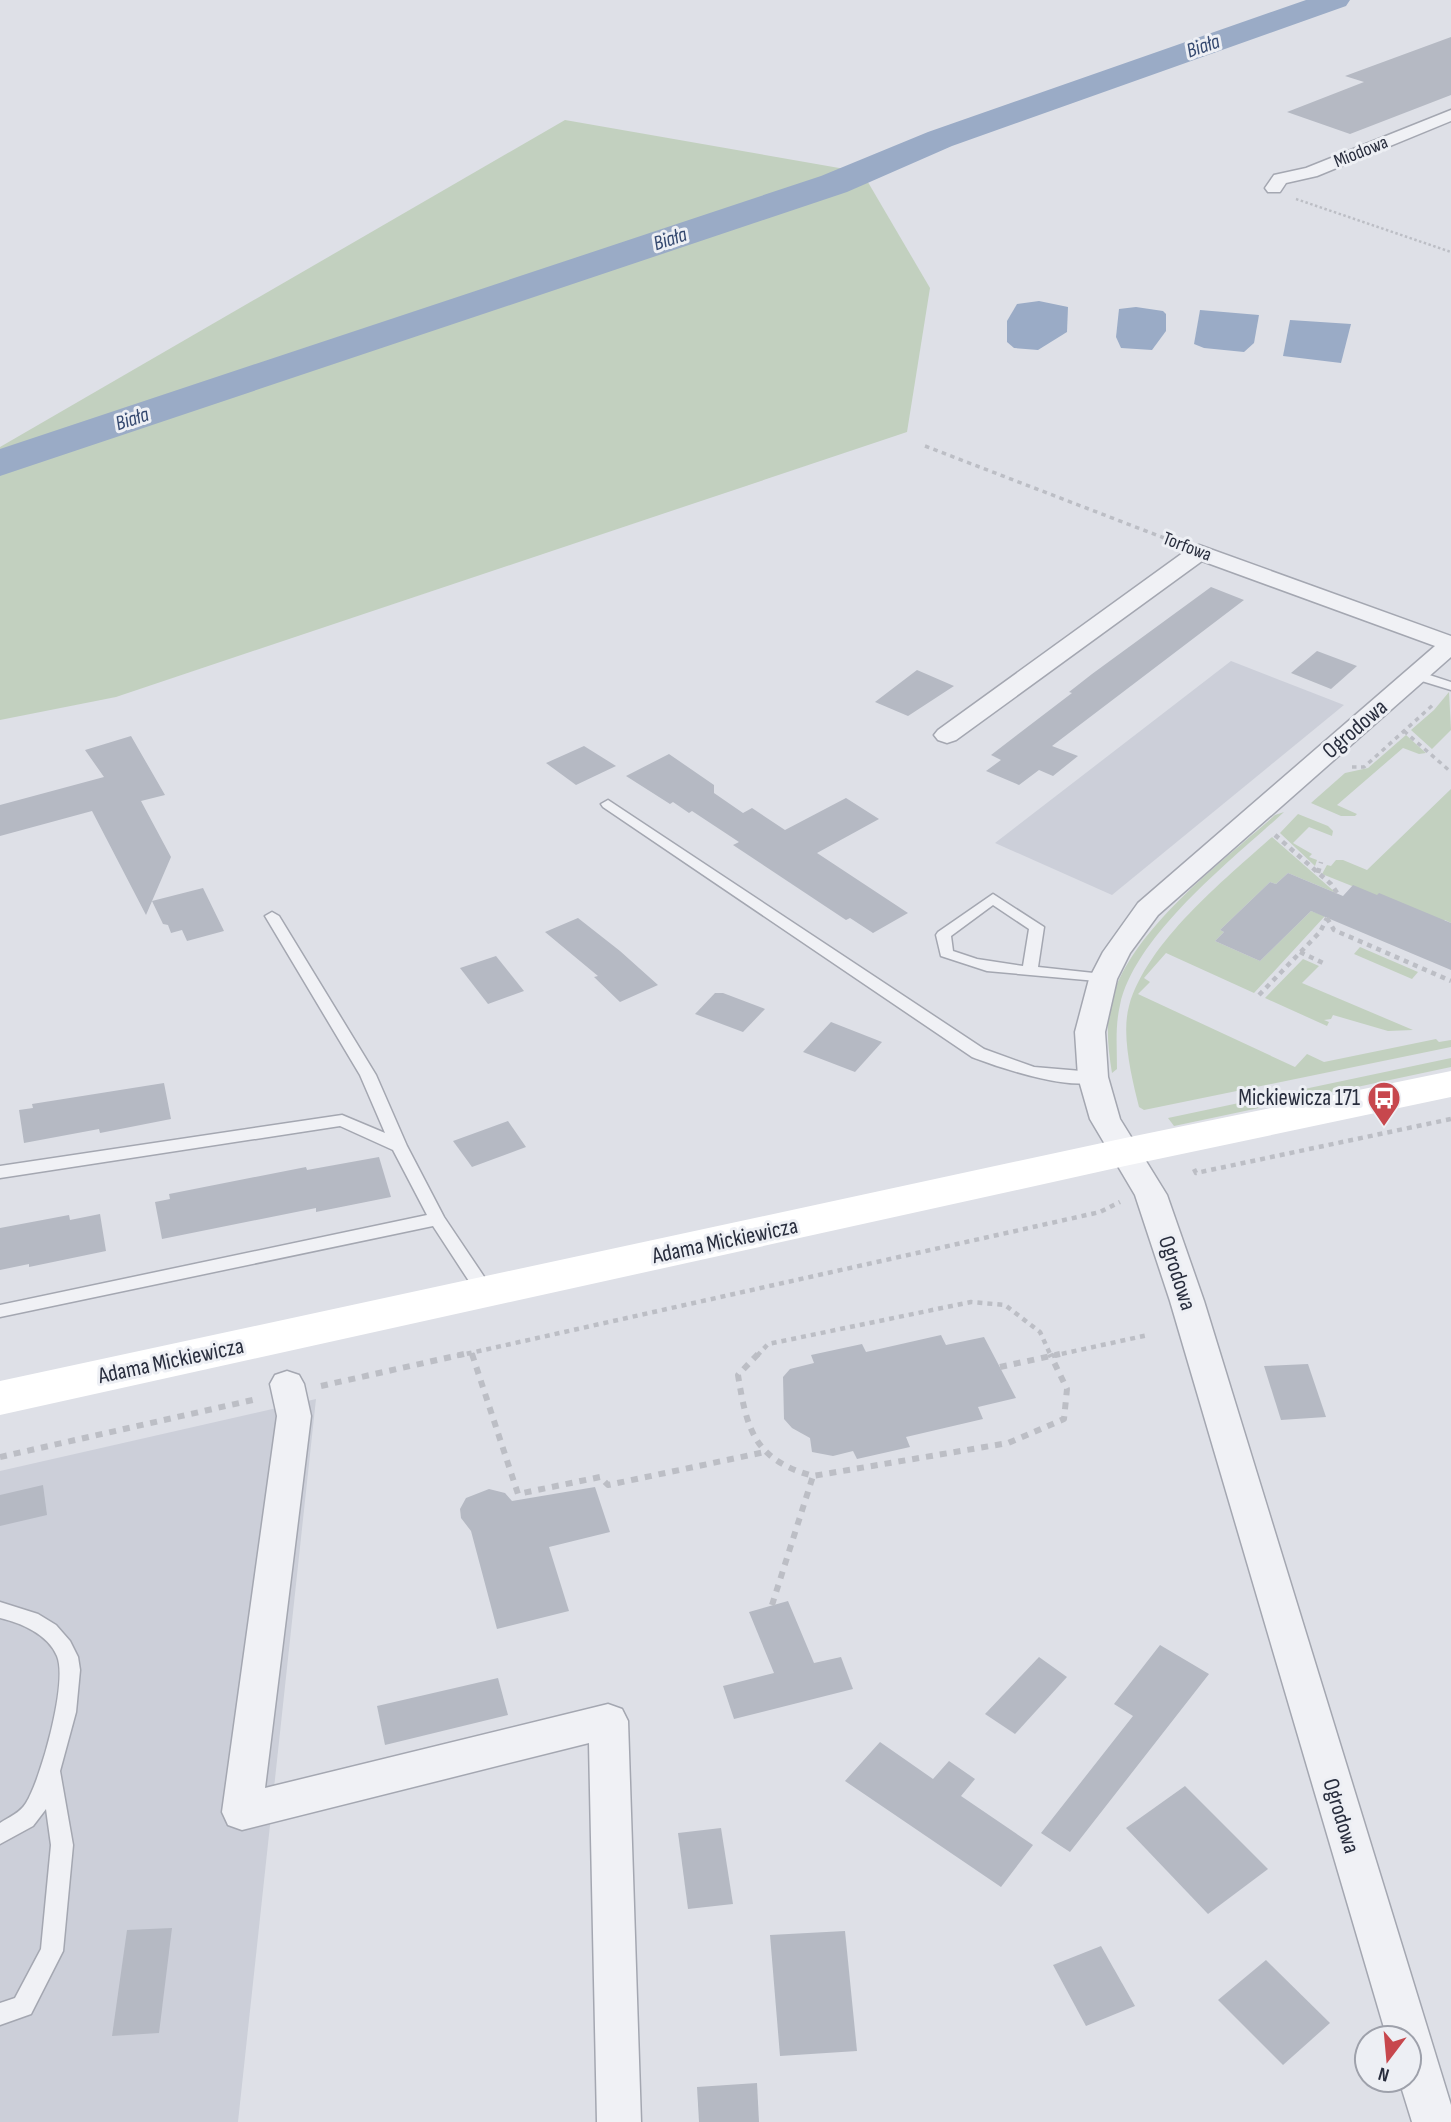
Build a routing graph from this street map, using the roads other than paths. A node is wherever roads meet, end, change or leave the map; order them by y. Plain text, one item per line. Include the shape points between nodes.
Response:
1 (1451, 116) edge
2 (1274, 188) road end
3 (1451, 645) edge
4 (1417, 675) junction
5 (1449, 685) edge
6 (947, 735) dead end
7 (608, 804) dead end
8 (272, 916) dead end
9 (1030, 971) junction
10 (1103, 979) junction
11 (1093, 1077) junction
12 (1451, 1084) edge
13 (399, 1146) junction
14 (1125, 1152) junction
15 (0, 1172) edge
16 (437, 1219) junction
17 (486, 1293) junction
18 (0, 1311) edge
19 (288, 1388) road end
20 (0, 1398) edge
21 (0, 1610) edge
22 (51, 1774) junction
23 (0, 1834) edge
24 (0, 2014) edge
25 (1404, 2024) edge
26 (1423, 2085) edge
27 (619, 2122) edge
28 (1434, 2122) edge

1 - 2 street, Miodowa via 1311,173 1280,179
3 - 4 street, Ogrodowa
3 - 6 street, Torfowa via 1199,552
4 - 5 lane
4 - 10 street, Ogrodowa via 1148,909
7 - 11 lane via 978,1053 1009,1068 1045,1077
8 - 13 lane via 368,1075
9 - 9 lane via 959,960 946,953 943,935 993,898 1037,927
9 - 10 lane
10 - 11 street, Ogrodowa via 1090,1032
11 - 14 street, Ogrodowa via 1105,1119
12 - 14 main road, Adama Mickiewicza
13 - 15 lane via 342,1120
13 - 16 lane
14 - 17 main road, Adama Mickiewicza
14 - 25 street, Ogrodowa via 1151,1195 1187,1301
16 - 17 lane
16 - 18 lane
17 - 20 main road, Adama Mickiewicza
19 - 27 street via 294,1416 242,1812 608,1721
21 - 22 lane via 22,1614 54,1634 69,1659 68,1697
22 - 23 lane via 31,1814
22 - 24 lane via 62,1845 52,1951 23,2006
26 - 28 street, Ogrodowa

